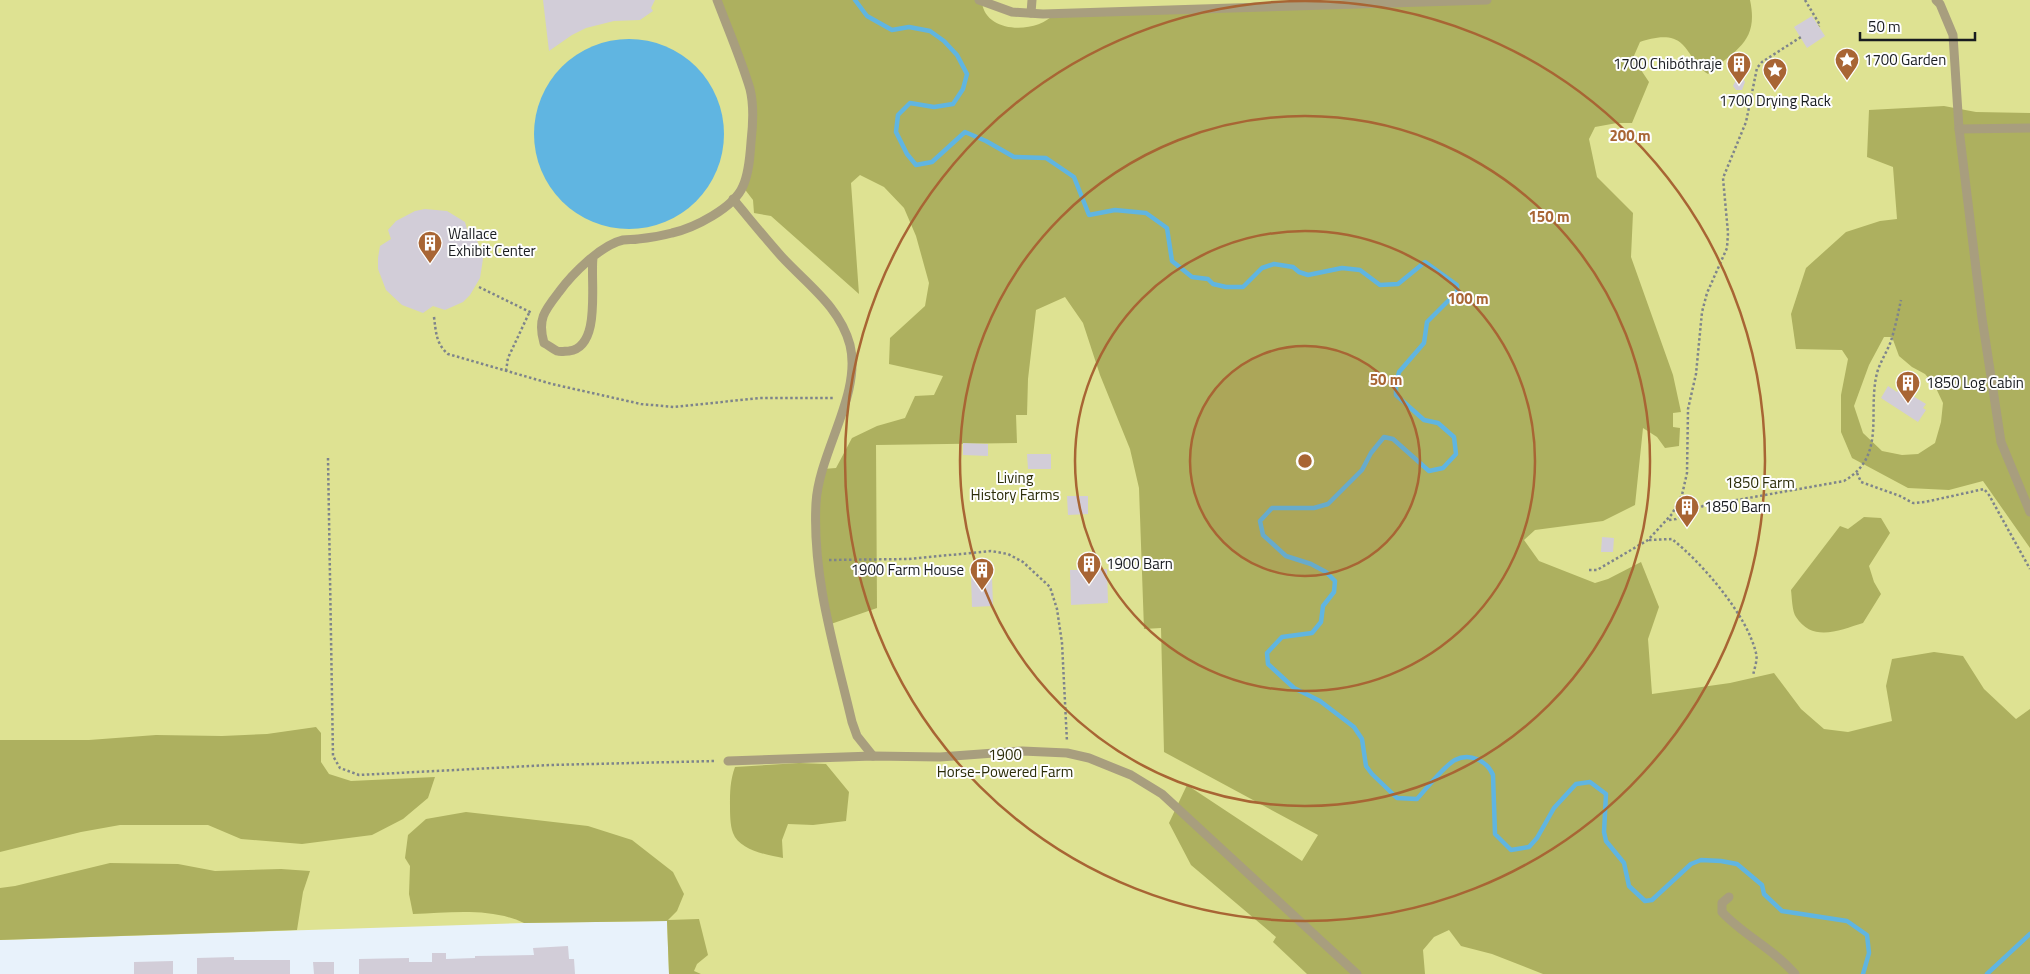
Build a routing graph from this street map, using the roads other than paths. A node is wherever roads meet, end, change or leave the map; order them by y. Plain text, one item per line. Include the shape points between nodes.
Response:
1 (717, 0) edge
2 (979, 0) edge
3 (1032, 0) edge
4 (1487, 0) edge
5 (1936, 0) edge
6 (1031, 13) junction
7 (2030, 128) edge
8 (1959, 129) junction
9 (733, 199) junction
10 (593, 258) junction
11 (2030, 512) edge
12 (873, 756) junction
13 (728, 761) road end
14 (1729, 897) dead end
15 (1357, 974) edge
16 (1795, 974) edge

1 - 9 lane via 750,91 753,126 743,187
2 - 6 lane via 1012,12
3 - 6 lane
4 - 6 lane
5 - 8 lane via 1953,35
7 - 8 lane
8 - 11 lane via 2001,442
9 - 10 lane via 718,213 674,233 624,240 610,245
9 - 12 lane via 782,257 828,302 839,318 850,346 852,365 846,399 816,501 817,560 828,625 852,722 857,736
10 - 10 lane via 564,285 542,317 544,343 559,352 576,350 586,342 593,312
12 - 13 lane
12 - 15 lane via 940,757 1022,751 1067,753 1131,775 1162,794
14 - 16 lane via 1722,903 1722,912 1771,950

